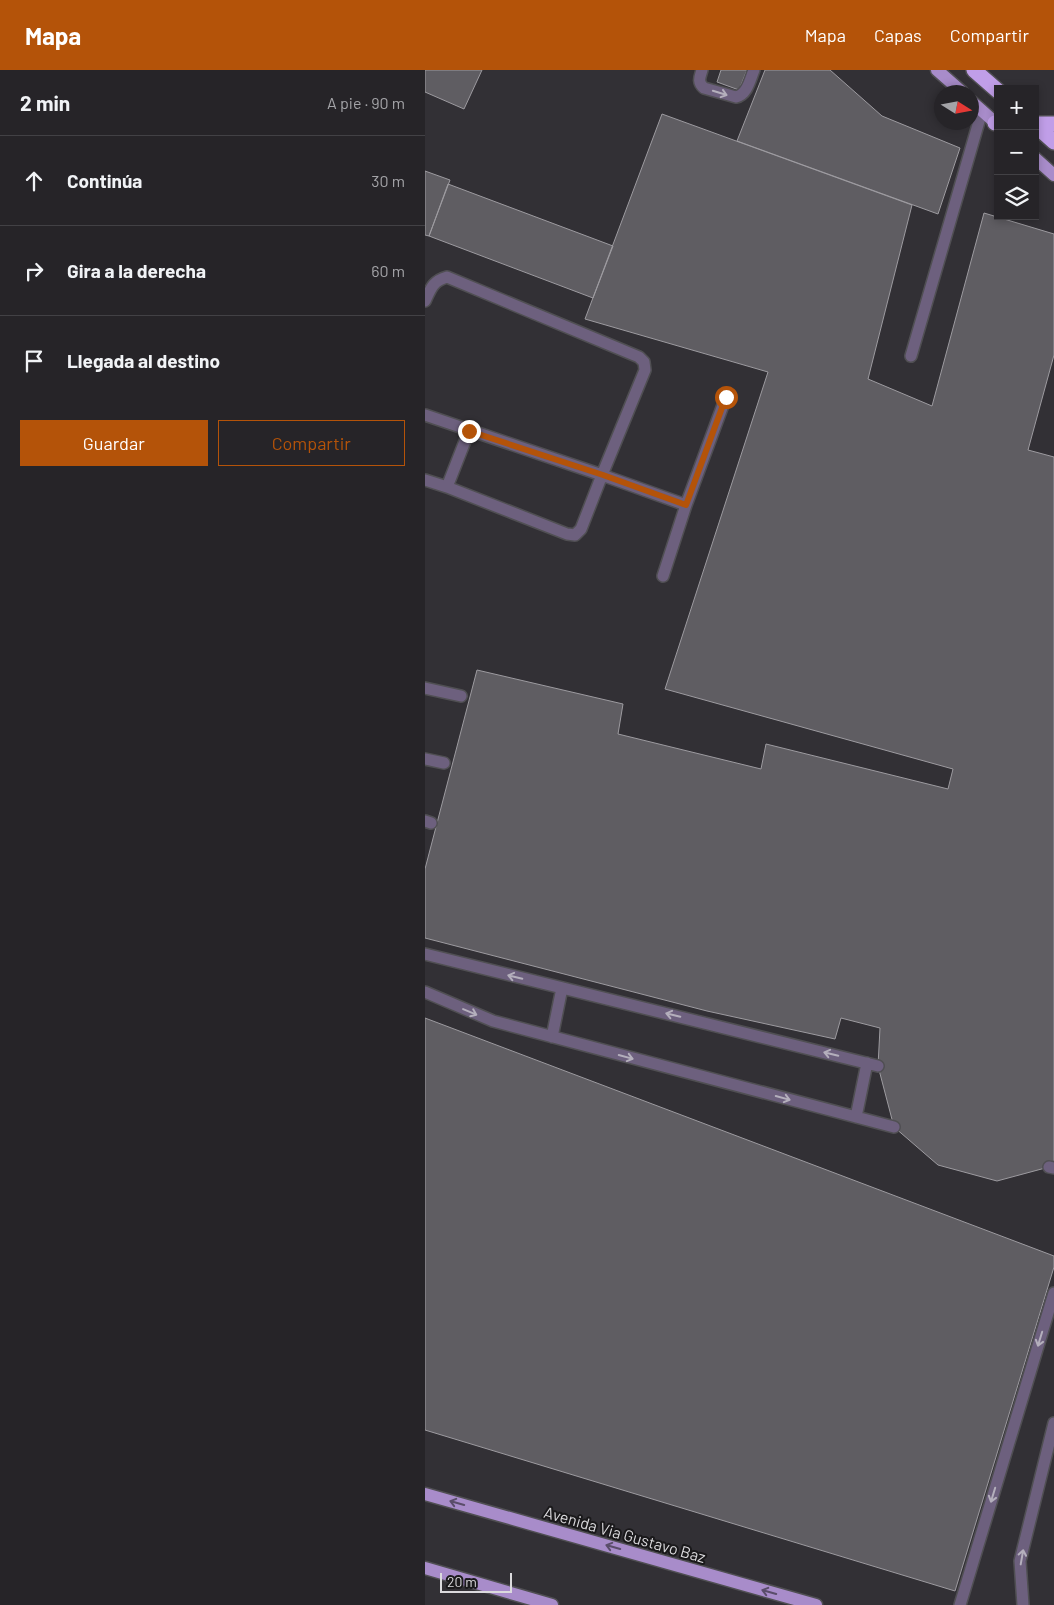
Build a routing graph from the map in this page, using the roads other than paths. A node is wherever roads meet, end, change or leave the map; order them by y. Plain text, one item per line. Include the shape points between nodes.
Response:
1 (703, 70) edge
2 (754, 70) edge
3 (937, 70) edge
4 (974, 70) edge
5 (954, 85) edge
6 (994, 88) edge
7 (979, 108) edge
8 (982, 111) junction
9 (994, 121) edge
10 (1039, 124) edge
11 (1054, 124) edge
12 (1039, 128) edge
13 (1054, 142) edge
14 (1039, 162) edge
15 (1054, 175) edge
16 (425, 301) edge
17 (911, 356) dead end
18 (726, 397) dead end
19 (425, 415) edge
20 (469, 431) junction
21 (603, 475) junction
22 (425, 480) edge
23 (447, 487) junction
24 (686, 505) junction
25 (663, 576) dead end
26 (425, 688) edge
27 (461, 696) dead end
28 (425, 759) edge
29 (444, 763) dead end
30 (425, 954) edge
31 (563, 988) junction
32 (425, 992) edge
33 (552, 1037) junction
34 (856, 1117) junction
35 (894, 1127) dead end
36 (1054, 1293) edge
37 (1054, 1424) edge
38 (1054, 1475) edge
39 (1041, 1478) junction
40 (425, 1494) edge
41 (425, 1568) edge
42 (552, 1605) edge
43 (816, 1605) edge
44 (960, 1605) edge
45 (1023, 1605) edge

1 -> 2 lane via 699,79 704,88 736,97 745,92
3 - 5 main road
4 - 6 highway
7 - 8 main road
8 - 9 main road
8 - 17 lane
10 - 11 highway
12 - 13 highway
14 - 15 main road
16 - 21 lane via 432,286 439,279 447,278 639,357 645,370
18 - 24 lane
19 - 20 lane
20 - 21 lane
20 - 23 lane
21 - 23 lane via 581,529 575,535
21 - 24 lane
22 - 23 lane
24 - 25 lane
26 - 27 lane
28 - 29 lane
31 -> 30 lane
31 - 33 lane
34 -> 31 lane via 873,1064
32 -> 33 lane via 493,1021
33 -> 34 lane
34 - 35 lane
36 -> 44 lane
37 - 39 lane
38 - 39 lane
45 -> 39 lane via 1020,1561
43 -> 40 main road, Avenida Via Gustavo Baz
41 - 42 main road

